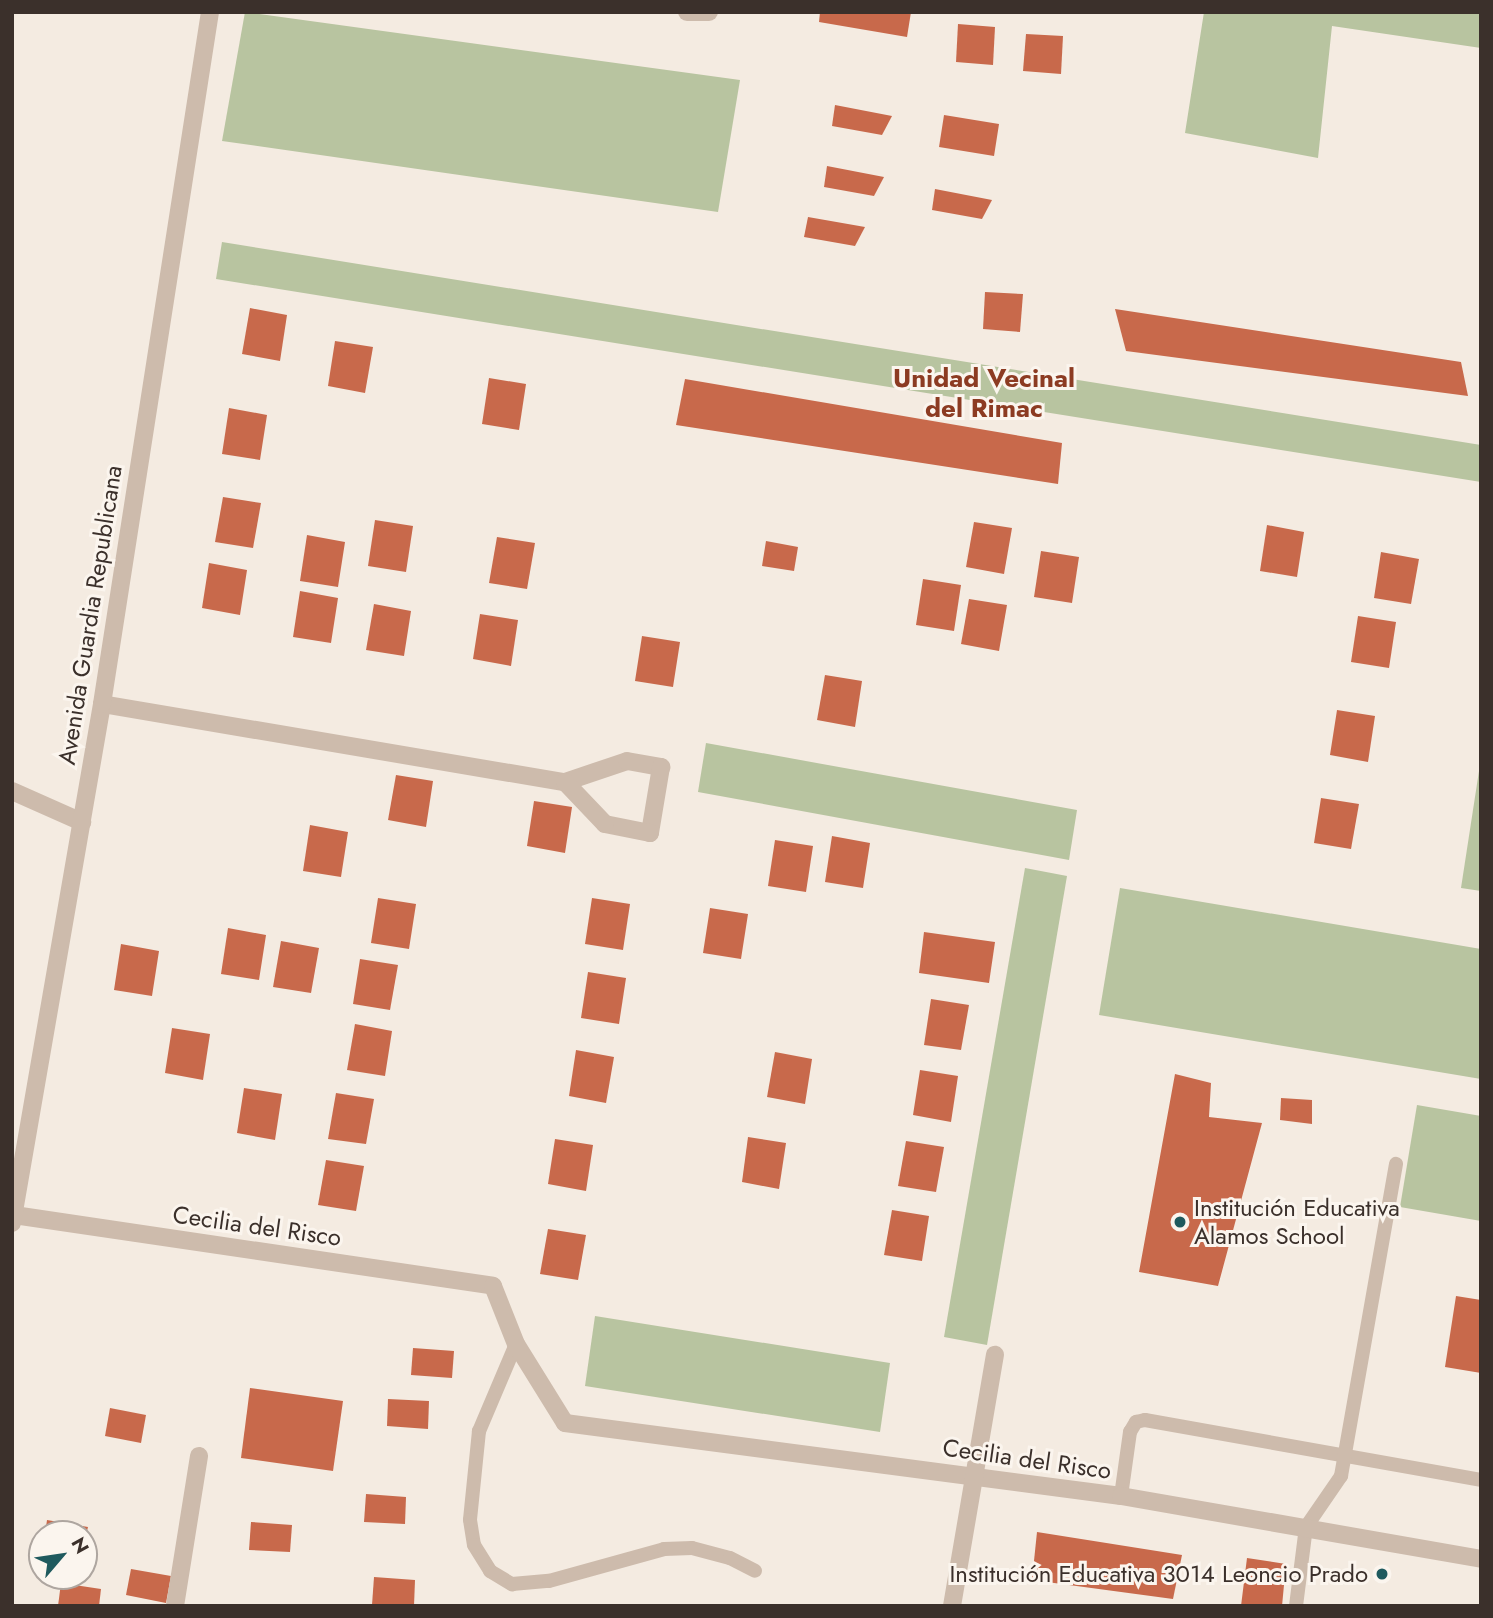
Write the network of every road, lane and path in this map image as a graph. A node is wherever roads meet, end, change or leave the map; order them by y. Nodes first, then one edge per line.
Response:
1 (210, 12) edge
2 (687, 12) edge
3 (709, 12) edge
4 (102, 704) junction
5 (565, 782) junction
6 (12, 791) edge
7 (82, 822) junction
8 (1396, 1164) dead end
9 (13, 1219) edge
10 (516, 1344) junction
11 (995, 1355) dead end
12 (199, 1456) dead end
13 (1345, 1457) junction
14 (973, 1477) junction
15 (1481, 1480) edge
16 (1121, 1496) junction
17 (1307, 1527) junction
18 (1481, 1559) edge
19 (755, 1571) dead end
20 (175, 1606) edge
21 (952, 1606) edge
22 (1296, 1606) edge

1 - 4 street, Avenida Guardia Republicana
2 - 3 street
4 - 5 street
4 - 7 street, Avenida Guardia Republicana
5 - 5 street
6 - 7 street
7 - 9 street, Avenida Guardia Republicana
8 - 13 lane
9 - 10 street, Cecilia del Risco
10 - 14 street, Cecilia del Risco
10 - 19 lane
11 - 14 street
12 - 20 street
13 - 15 lane
13 - 16 lane
13 - 17 lane
14 - 16 street, Cecilia del Risco
14 - 21 street
16 - 17 street, Cecilia del Risco
17 - 18 street, Cecilia del Risco
17 - 22 lane

